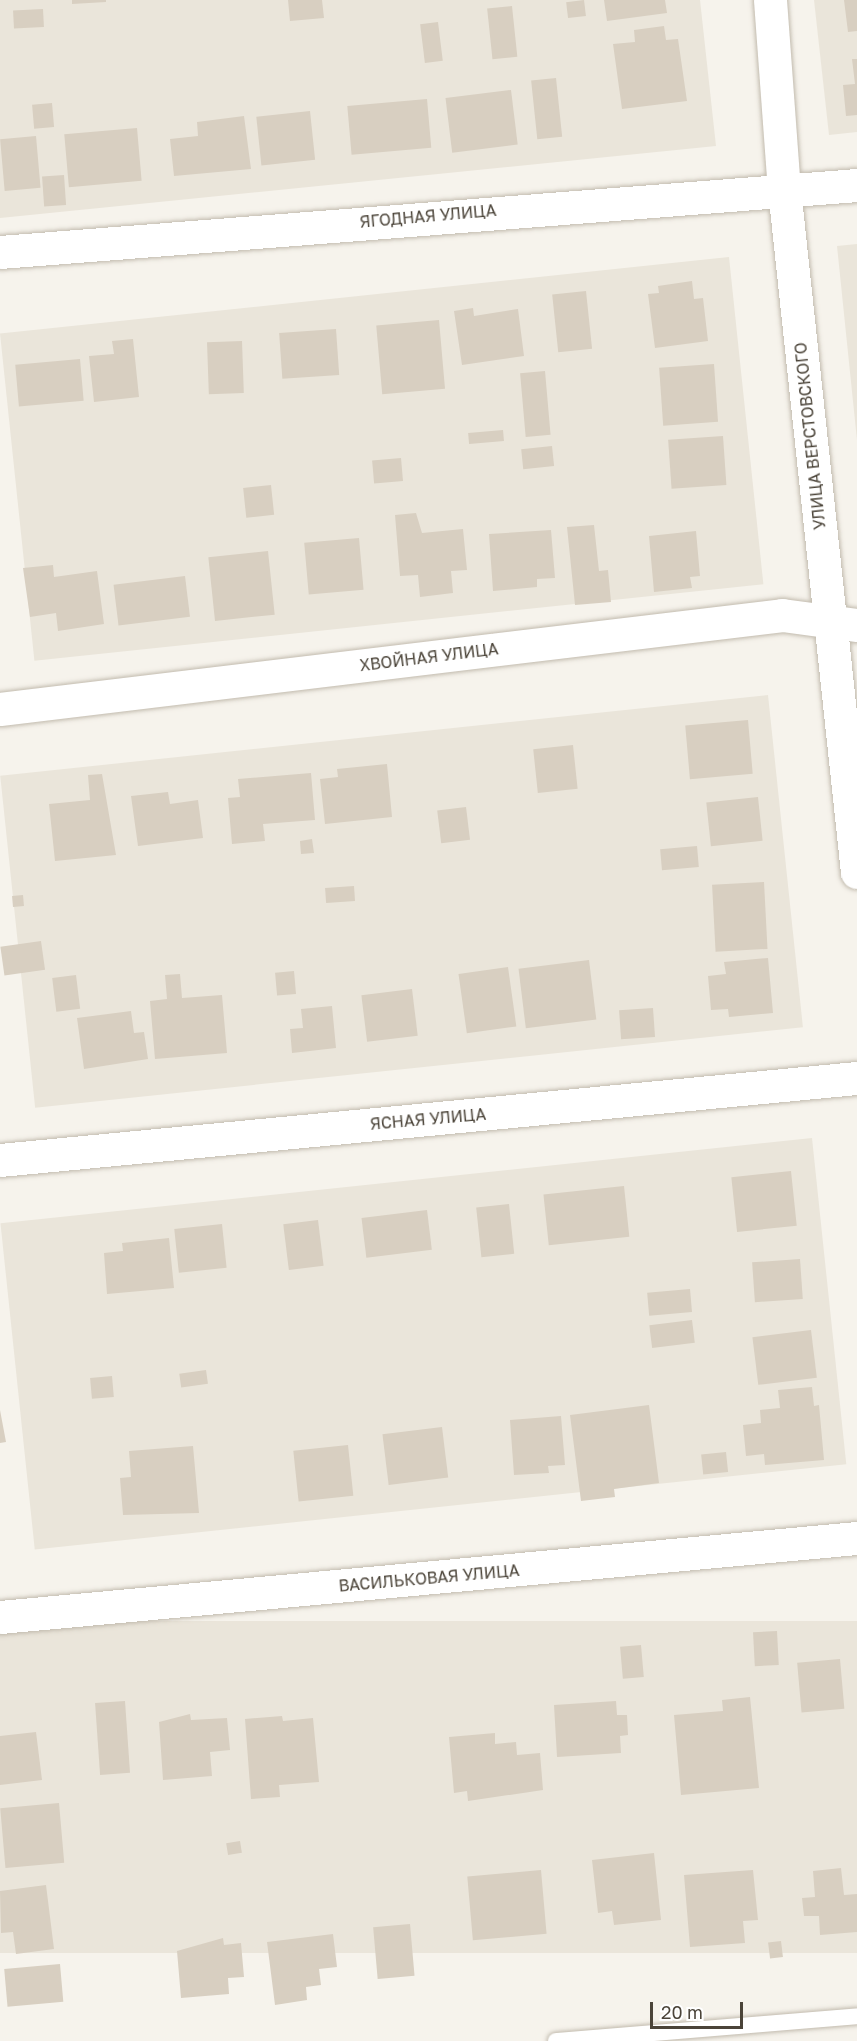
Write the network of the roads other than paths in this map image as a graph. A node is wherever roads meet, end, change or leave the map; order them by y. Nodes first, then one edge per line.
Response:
1 (770, 0) edge
2 (857, 185) edge
3 (784, 189) junction
4 (0, 252) edge
5 (844, 624) edge
6 (0, 709) edge
7 (857, 872) edge
8 (857, 1078) edge
9 (0, 1160) edge
10 (857, 1538) edge
11 (0, 1617) edge
12 (857, 2016) edge
13 (556, 2041) edge

1 - 3 street, УЛИЦА ВЕРСТОВСКОГО
2 - 3 street, ЯГОДНАЯ УЛИЦА
3 - 4 street, ЯГОДНАЯ УЛИЦА
3 - 5 street, УЛИЦА ВЕРСТОВСКОГО
5 - 6 street, ХВОЙНАЯ УЛИЦА
5 - 7 street, УЛИЦА ВЕРСТОВСКОГО
8 - 9 street, ЯСНАЯ УЛИЦА
10 - 11 street, ВАСИЛЬКОВАЯ УЛИЦА
12 - 13 lane

